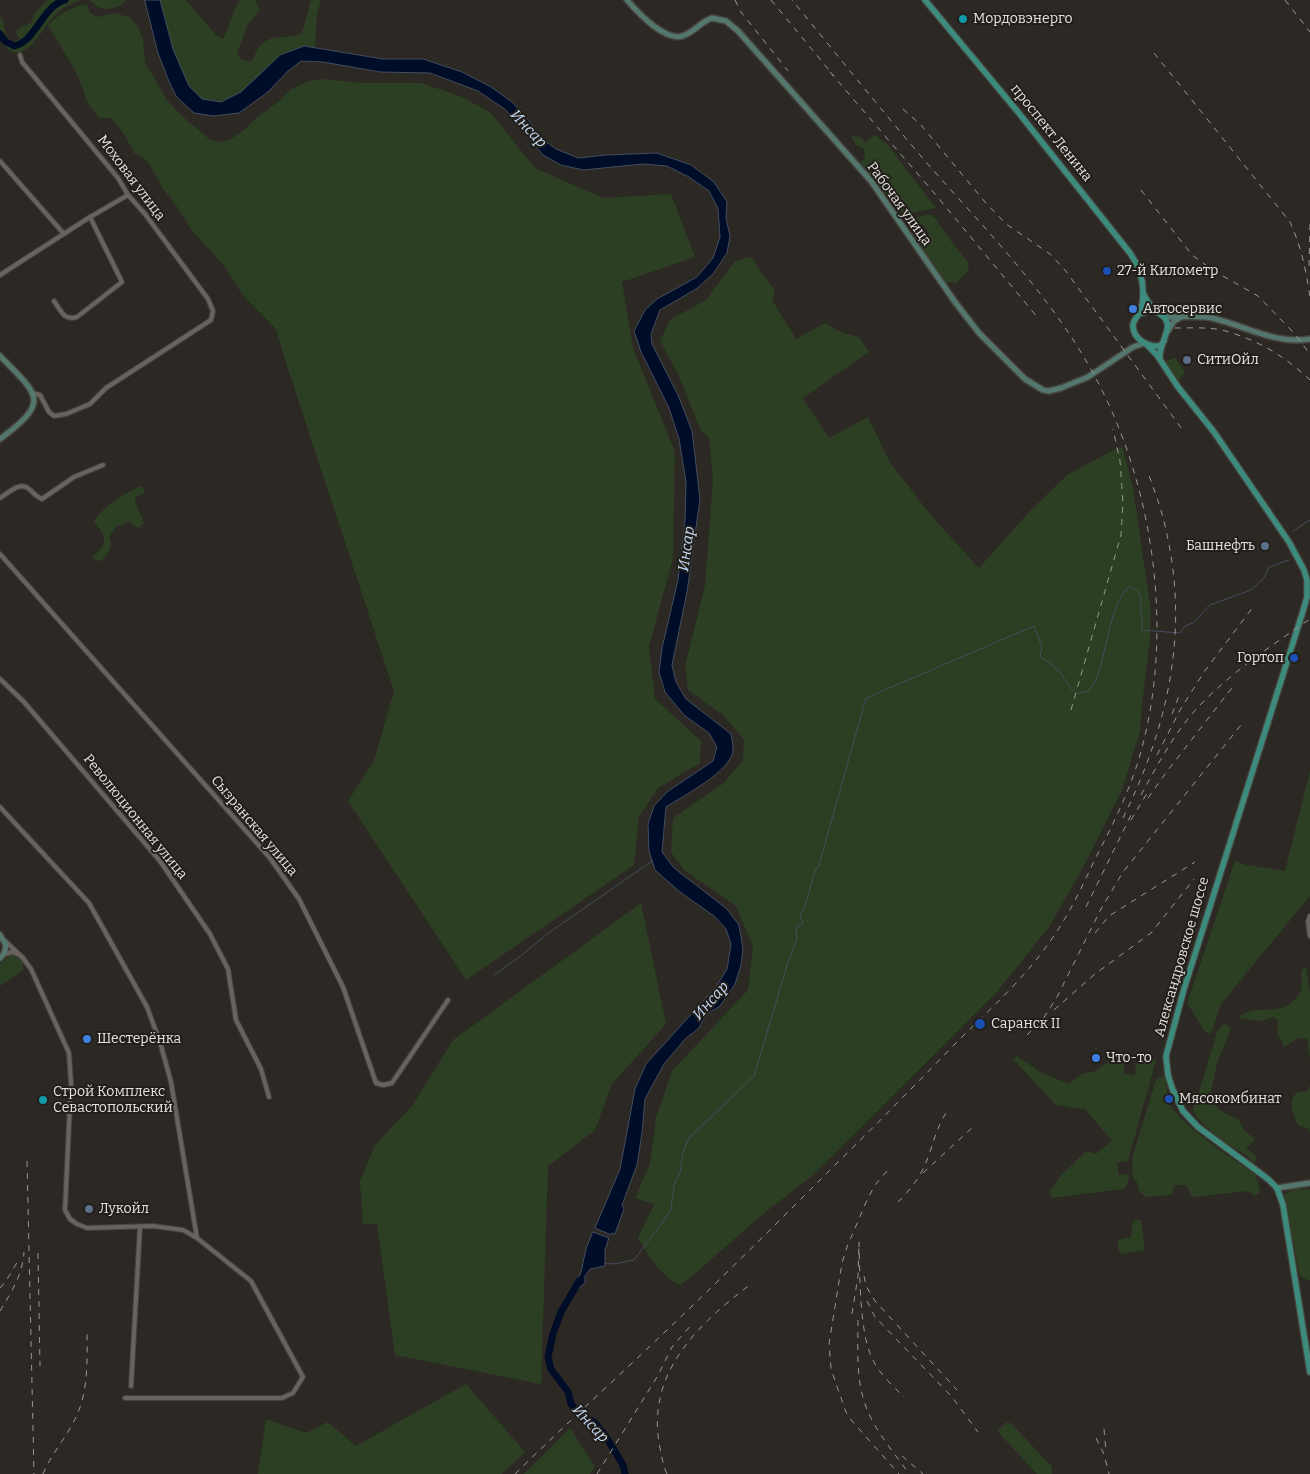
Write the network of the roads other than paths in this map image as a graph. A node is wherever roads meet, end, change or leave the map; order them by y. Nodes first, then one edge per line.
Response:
1 (627, 0) edge
2 (925, 0) edge
3 (20, 55) dead end
4 (0, 161) edge
5 (128, 195) junction
6 (90, 217) junction
7 (64, 234) junction
8 (0, 275) edge
9 (1142, 290) junction
10 (54, 301) dead end
11 (1159, 313) junction
12 (1139, 314) junction
13 (1181, 317) junction
14 (1168, 331) junction
15 (1135, 334) junction
16 (1310, 339) edge
17 (1164, 341) junction
18 (1146, 344) junction
19 (1133, 347) junction
20 (0, 356) edge
21 (1160, 360) junction
22 (32, 393) junction
23 (0, 439) edge
24 (103, 465) dead end
25 (0, 498) edge
26 (0, 554) edge
27 (0, 679) edge
28 (0, 807) edge
29 (1310, 916) edge
30 (0, 935) edge
31 (1310, 936) edge
32 (5, 941) junction
33 (19, 954) junction
34 (2, 956) edge
35 (448, 1000) dead end
36 (269, 1097) dead end
37 (1310, 1183) edge
38 (1276, 1188) junction
39 (140, 1227) junction
40 (197, 1238) junction
41 (1310, 1372) edge
42 (130, 1386) dead end
43 (125, 1398) dead end

1 - 19 street, Рабочая улица
2 - 9 main road, проспект Ленина
3 - 5 street, Моховая улица
4 - 7 street
5 - 6 street
5 - 22 street, Моховая улица
6 - 7 street
6 - 10 street
7 - 8 street
9 - 11 main road
9 - 12 main road
11 - 12 main road
11 - 13 street
11 - 14 main road
12 - 15 main road
13 - 14 street
13 - 16 street
14 - 17 main road
15 - 18 main road
15 - 19 street
17 - 18 main road
17 - 21 main road
18 - 19 street
18 - 21 main road
20 - 22 street
21 - 38 main road, Александровское шоссе
22 - 23 street
24 - 25 street
26 - 35 street, Сызранская улица
27 - 36 street, Революционная улица
28 - 40 street
29 - 31 street
30 - 32 street
32 - 33 street
32 - 34 street
33 - 34 street
33 - 39 street
37 - 38 street
38 - 41 main road, Александровское шоссе
39 - 40 street
39 - 42 street
40 - 43 street

